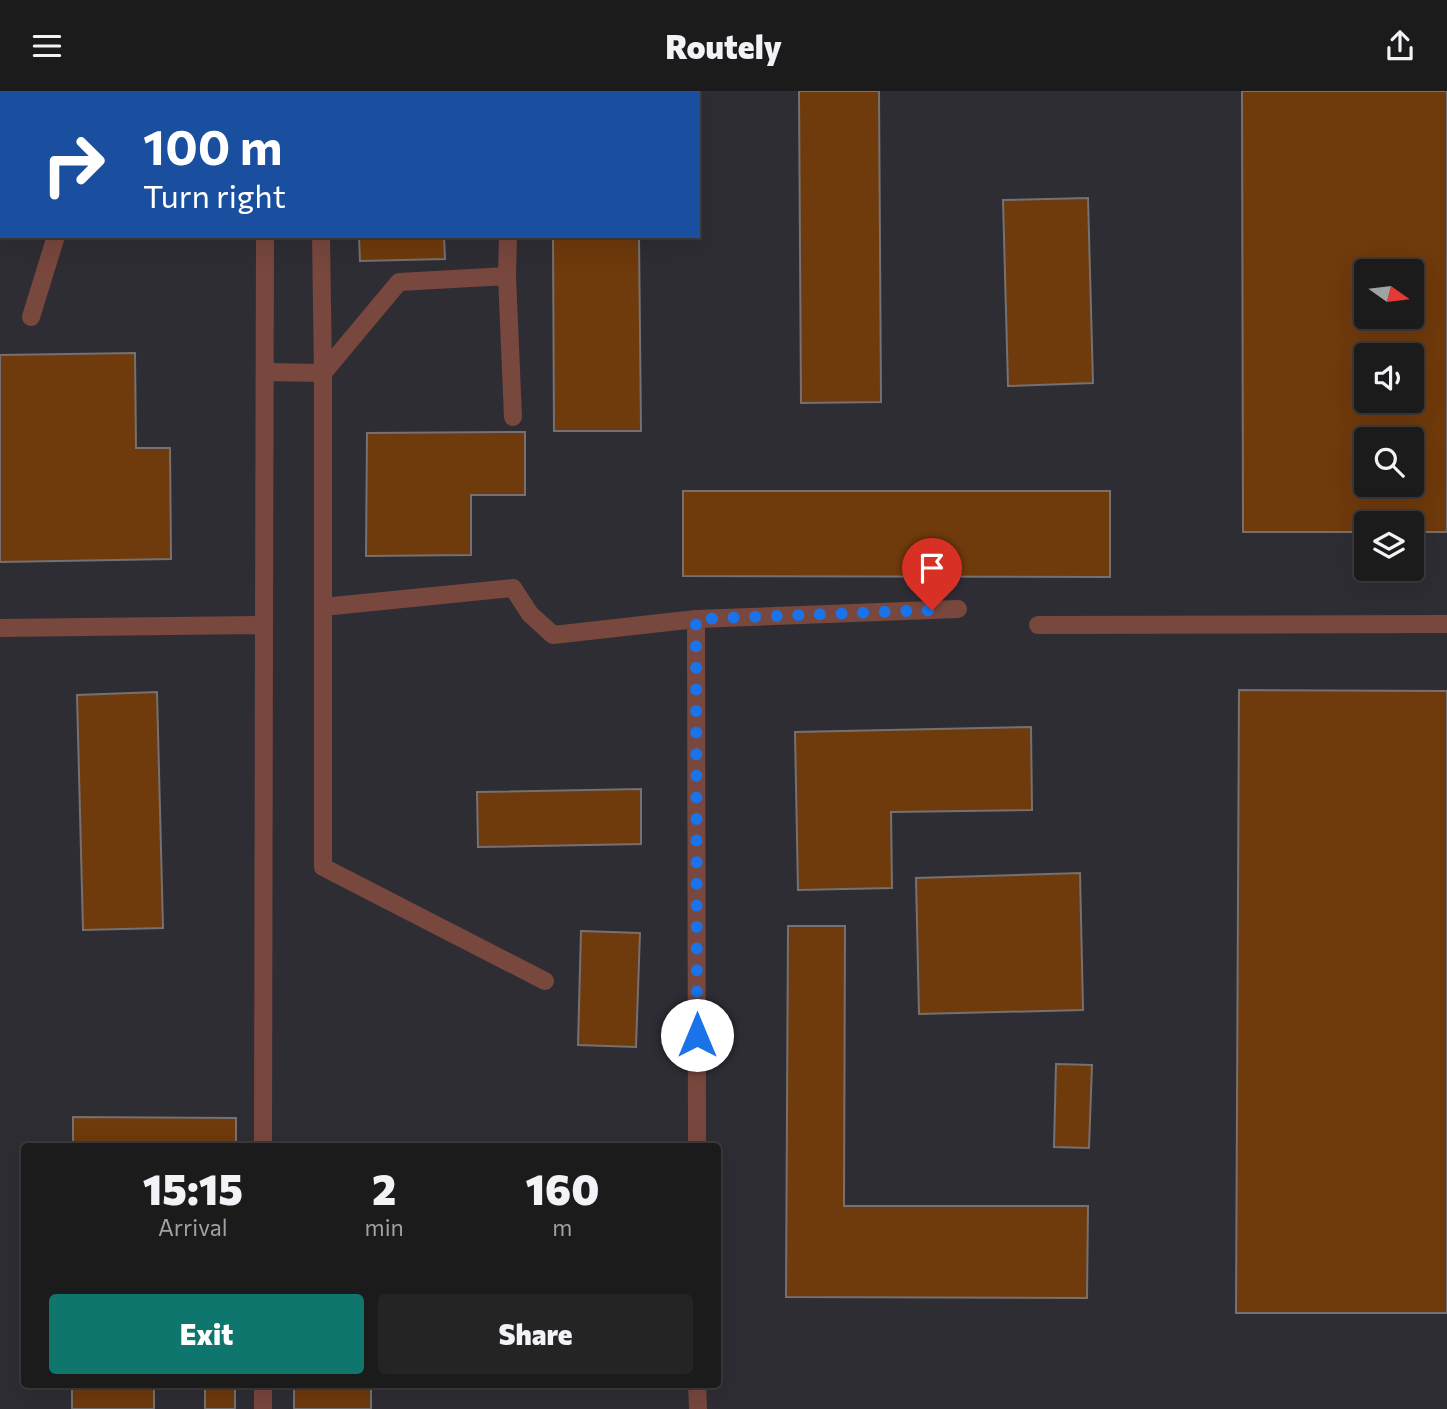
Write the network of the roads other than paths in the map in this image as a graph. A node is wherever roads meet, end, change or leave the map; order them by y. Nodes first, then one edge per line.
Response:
1 (55, 238) edge
2 (265, 238) edge
3 (321, 238) edge
4 (508, 238) edge
5 (507, 276) junction
6 (32, 317) dead end
7 (265, 372) junction
8 (323, 373) junction
9 (513, 417) dead end
10 (323, 607) junction
11 (958, 609) dead end
12 (696, 619) junction
13 (1447, 624) edge
14 (264, 625) junction
15 (1038, 625) dead end
16 (0, 628) edge
17 (545, 981) dead end
18 (263, 1143) edge
19 (697, 1143) edge
20 (263, 1388) edge
21 (698, 1388) edge
22 (262, 1409) edge
23 (698, 1409) edge

1 - 6 lane
2 - 7 lane
3 - 8 lane
4 - 5 lane
5 - 8 lane
5 - 9 lane
7 - 8 lane
7 - 14 lane
8 - 10 lane
10 - 12 lane
10 - 17 lane
11 - 12 lane
12 - 19 lane
13 - 15 lane
14 - 16 lane
14 - 18 lane
20 - 22 lane
21 - 23 lane

